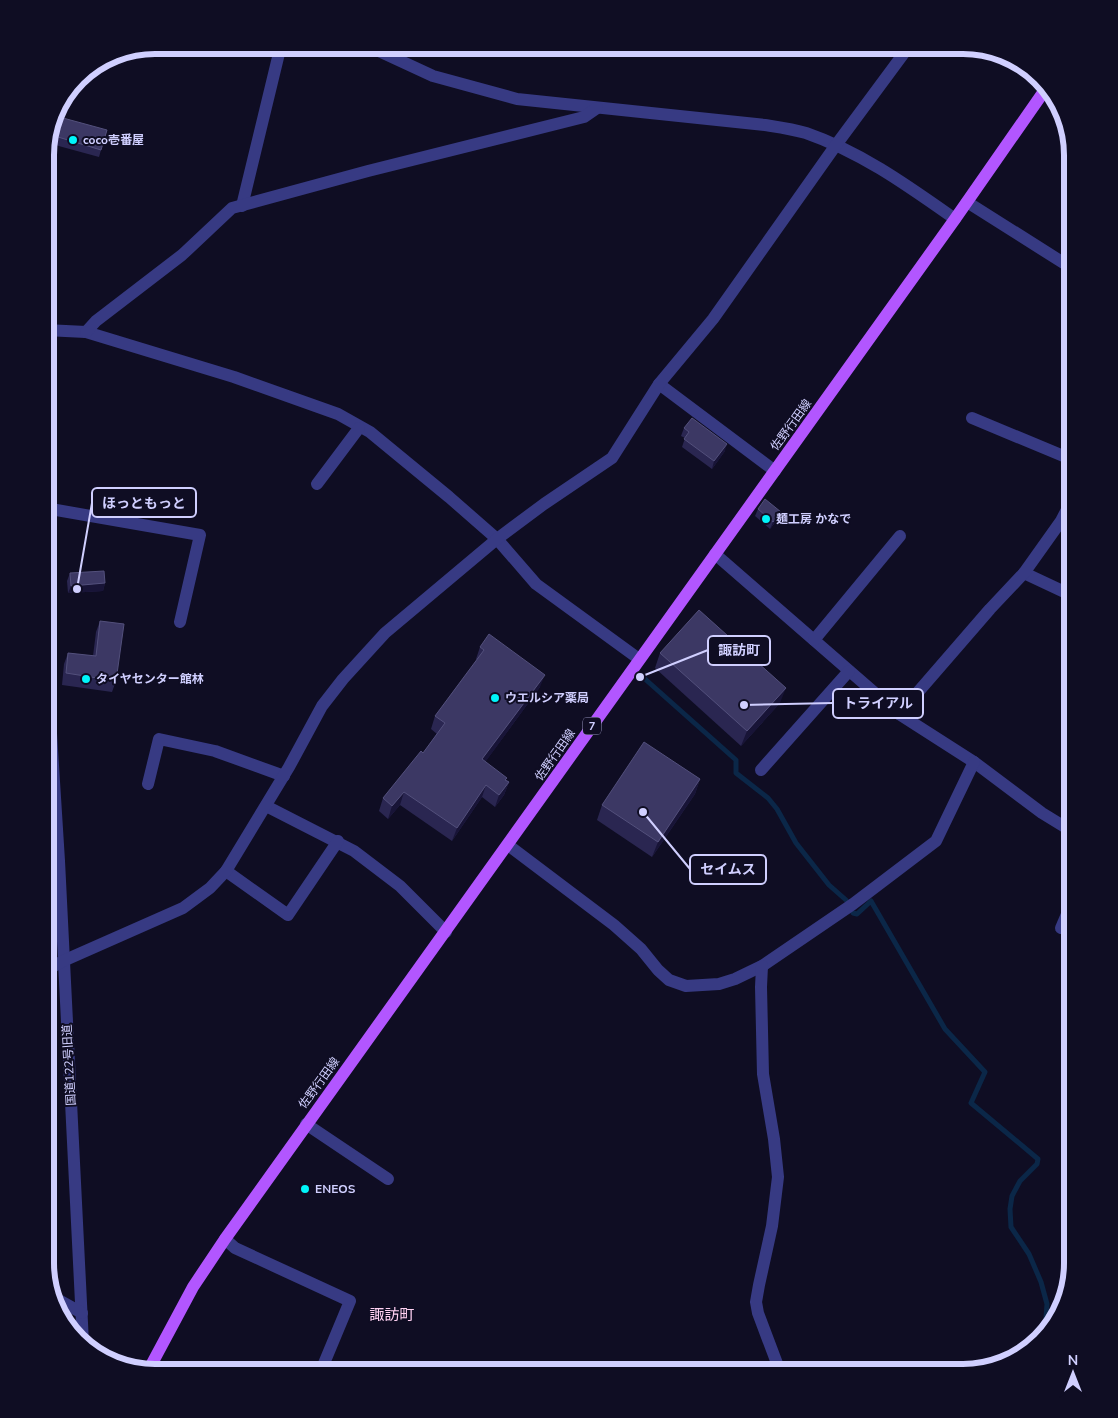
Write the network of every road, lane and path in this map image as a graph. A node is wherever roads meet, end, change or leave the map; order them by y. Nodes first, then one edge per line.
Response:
1 (279, 54) edge
2 (385, 54) edge
3 (903, 54) edge
4 (1043, 93) edge
5 (596, 108) junction
6 (836, 145) junction
7 (967, 202) junction
8 (242, 206) junction
9 (956, 219) junction
10 (1064, 263) edge
11 (54, 330) edge
12 (86, 332) junction
13 (659, 384) junction
14 (972, 418) dead end
15 (360, 428) junction
16 (1064, 456) edge
17 (775, 470) junction
18 (317, 484) dead end
19 (54, 510) edge
20 (1064, 515) edge
21 (900, 536) dead end
22 (497, 539) junction
23 (715, 554) junction
24 (1024, 573) junction
25 (1064, 592) edge
26 (180, 622) dead end
27 (814, 640) junction
28 (639, 659) junction
29 (849, 671) junction
30 (899, 714) junction
31 (974, 762) junction
32 (761, 770) dead end
33 (284, 776) junction
34 (148, 784) dead end
35 (266, 806) junction
36 (54, 825) edge
37 (1064, 826) edge
38 (338, 841) junction
39 (508, 845) junction
40 (54, 861) edge
41 (59, 861) junction
42 (226, 871) junction
43 (1064, 921) edge
44 (1061, 928) dead end
45 (446, 932) junction
46 (63, 961) junction
47 (54, 966) edge
48 (762, 966) junction
49 (306, 1124) junction
50 (388, 1179) dead end
51 (225, 1239) junction
52 (61, 1301) edge
53 (82, 1313) junction
54 (83, 1334) edge
55 (152, 1364) edge
56 (324, 1364) edge
57 (777, 1364) edge

1 - 8 street
2 - 5 street
3 - 6 street
4 - 7 main road, 佐野行田線 / 7
5 - 6 street
5 - 8 street
6 - 9 street
6 - 13 street
7 - 9 main road, 佐野行田線 / 7
7 - 10 street
8 - 12 street
9 - 17 main road, 佐野行田線 / 7
11 - 12 street
12 - 15 street
13 - 17 street
13 - 22 street
14 - 16 street
15 - 18 street
15 - 22 street
17 - 23 main road, 佐野行田線 / 7
19 - 26 street
20 - 24 street
21 - 27 street
22 - 28 street
22 - 33 street
23 - 27 street
23 - 28 main road, 佐野行田線 / 7
24 - 25 street
24 - 30 street
27 - 29 street
28 - 39 main road, 佐野行田線 / 7
29 - 30 street
29 - 32 street
30 - 31 street
31 - 37 street
31 - 48 street
33 - 34 street
33 - 35 street
35 - 38 street
35 - 42 street
36 - 41 street, 国道122号旧道
38 - 42 street
38 - 45 street
39 - 45 main road, 佐野行田線 / 7
39 - 48 street
40 - 41 street
41 - 46 street, 国道122号旧道
42 - 46 street
43 - 44 street
45 - 49 main road, 佐野行田線 / 7
46 - 47 street
46 - 53 street, 国道122号旧道
48 - 57 street
49 - 50 street
49 - 51 main road, 佐野行田線 / 7
51 - 55 main road, 佐野行田線 / 7
51 - 56 street
52 - 53 street
53 - 54 street, 国道122号旧道

